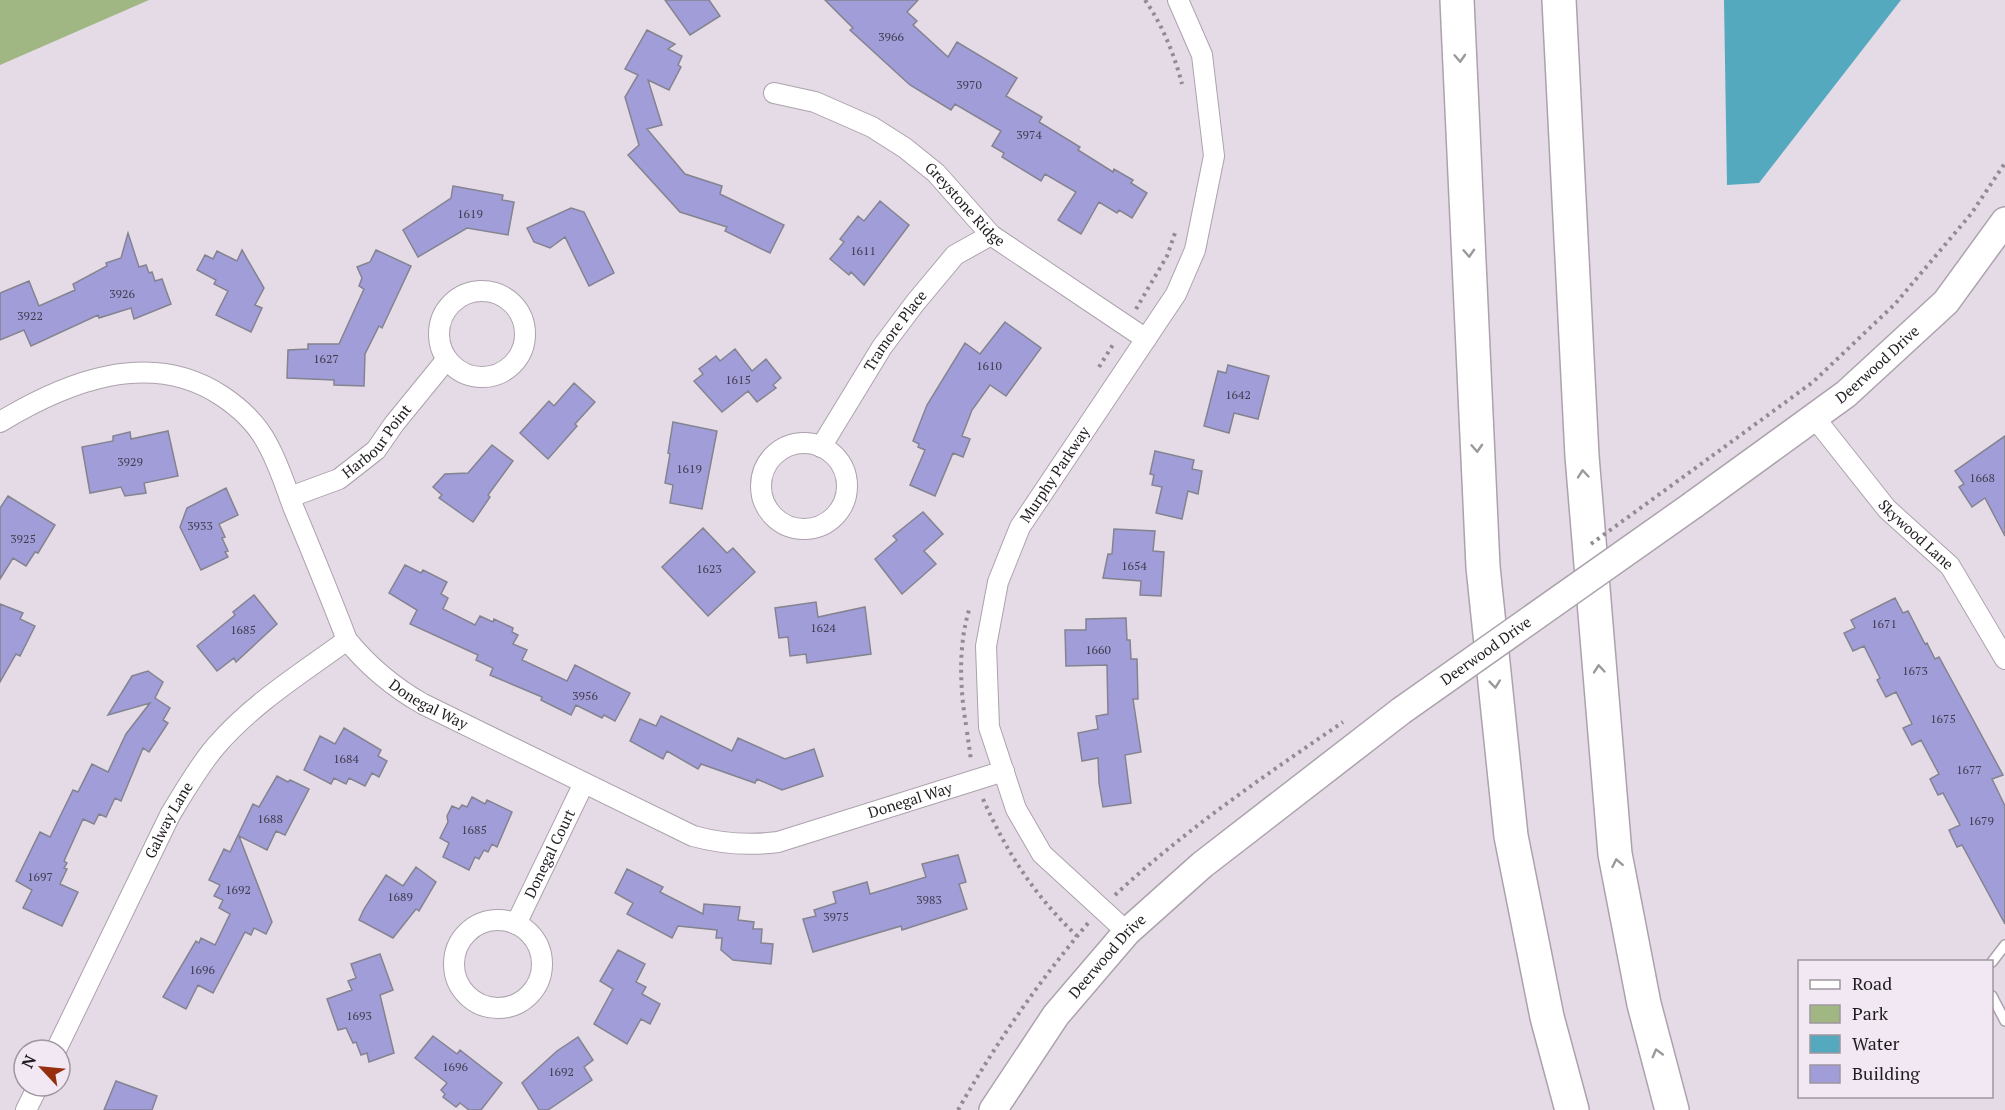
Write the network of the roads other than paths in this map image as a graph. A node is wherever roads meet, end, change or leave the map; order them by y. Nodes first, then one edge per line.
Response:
1 (1178, 0) edge
2 (1457, 0) edge
3 (1559, 0) edge
4 (774, 93) dead end
5 (2005, 221) edge
6 (992, 235) junction
7 (1146, 339) junction
8 (447, 359) junction
9 (1814, 417) junction
10 (0, 422) edge
11 (821, 447) junction
12 (290, 497) junction
13 (347, 640) junction
14 (2005, 659) edge
15 (1004, 771) junction
16 (584, 783) junction
17 (516, 924) junction
18 (1127, 932) junction
19 (2005, 945) edge
20 (1993, 961) edge
21 (1993, 998) edge
22 (2005, 1021) edge
23 (62, 1038) edge
24 (993, 1110) edge
25 (1572, 1110) edge
26 (1672, 1110) edge

1 - 7 street, Murphy Parkway
2 -> 25 highway
26 -> 3 highway
4 - 6 street, Greystone Ridge
5 - 9 street, Deerwood Drive
6 - 7 street, Greystone Ridge
6 - 11 street, Tramore Place
7 - 15 street, Murphy Parkway
8 - 8 street
8 - 12 street, Harbour Point
9 - 14 street, Skywood Lane
9 - 18 street, Deerwood Drive, bridge
10 - 12 street, Donegal Way
11 - 11 street
12 - 13 street, Donegal Way
13 - 16 street, Donegal Way
13 - 23 street, Galway Lane
15 - 16 street, Donegal Way
15 - 18 street, Murphy Parkway
16 - 17 street, Donegal Court
17 - 17 street
18 - 24 street, Deerwood Drive
19 - 20 lane
21 - 22 lane

